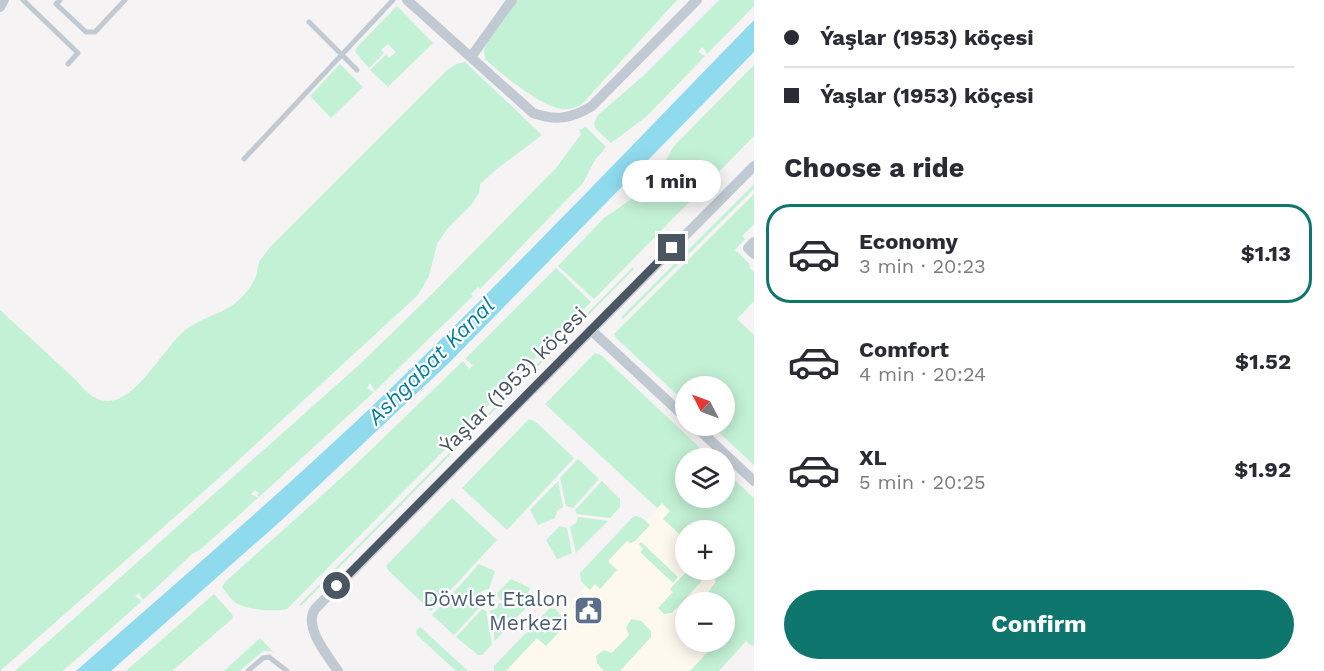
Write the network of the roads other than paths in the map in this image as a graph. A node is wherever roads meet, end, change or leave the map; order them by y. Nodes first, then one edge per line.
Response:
1 (4, 0) edge
2 (23, 0) edge
3 (60, 0) edge
4 (125, 0) edge
5 (393, 0) edge
6 (407, 0) edge
7 (512, 0) edge
8 (697, 0) edge
9 (0, 7) edge
10 (309, 22) dead end
11 (341, 54) junction
12 (471, 57) junction
13 (68, 64) dead end
14 (357, 70) dead end
15 (244, 159) dead end
16 (754, 166) edge
17 (591, 330) junction
18 (675, 408) edge
19 (705, 436) edge
20 (754, 481) edge
21 (248, 671) edge
22 (287, 671) edge
23 (338, 671) edge

1 - 9 street
2 - 13 lane
3 - 4 lane
5 - 11 lane
6 - 12 street
7 - 12 street
8 - 12 street
10 - 11 lane
11 - 14 lane
11 - 15 lane
16 - 17 street, Ýaşlar (1953) köçesi
17 - 18 street
17 - 23 street, Ýaşlar (1953) köçesi
19 - 20 street
21 - 22 lane

